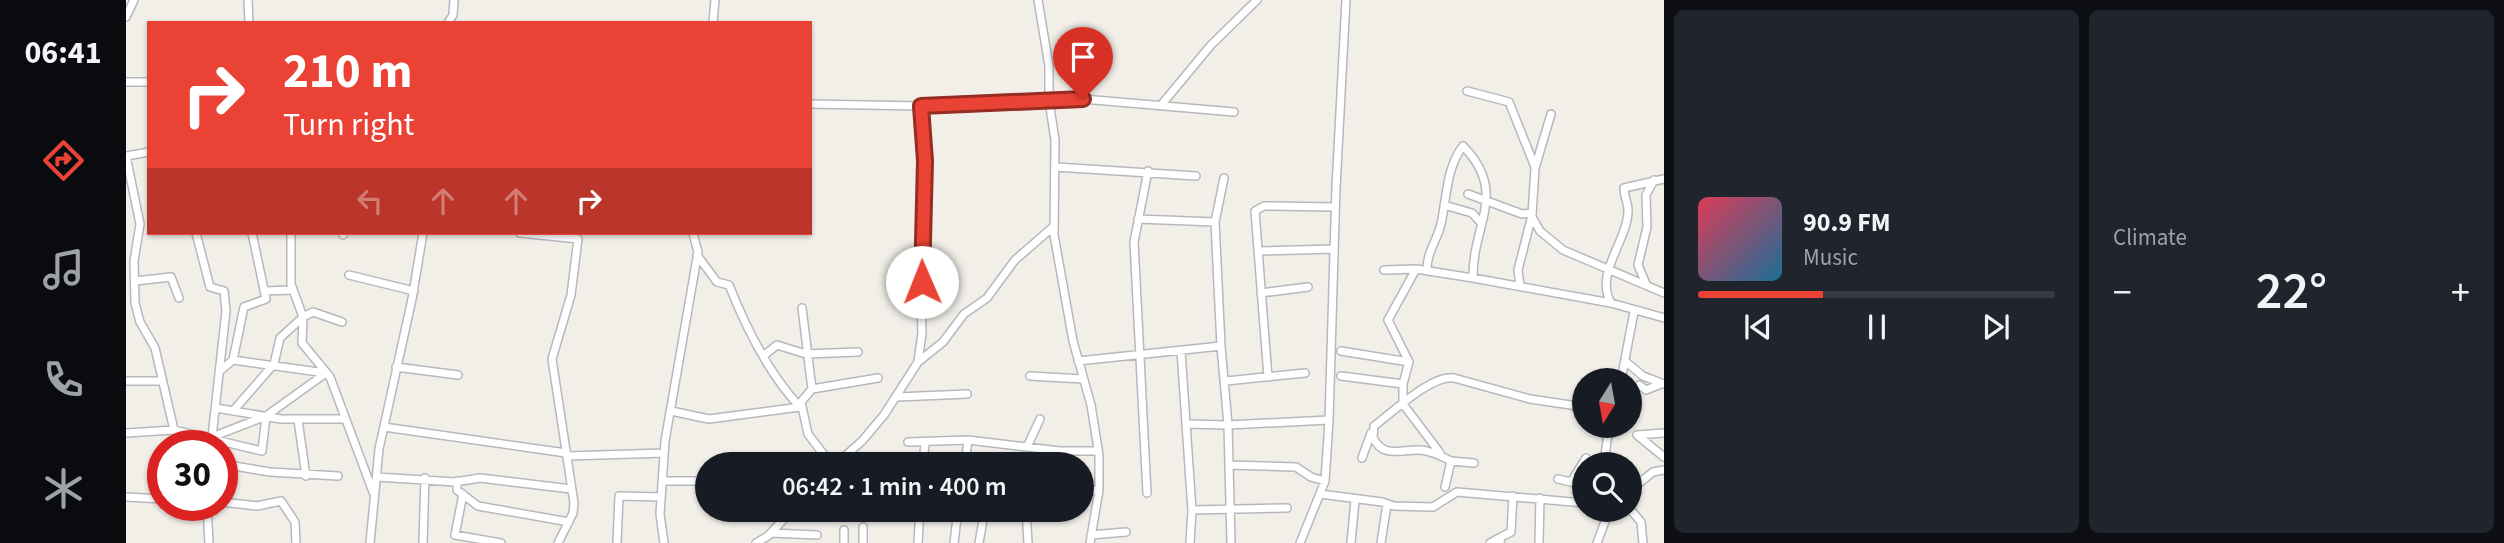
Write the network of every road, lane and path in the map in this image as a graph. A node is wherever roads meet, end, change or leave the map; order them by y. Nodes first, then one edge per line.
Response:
1 (134, 0) edge
2 (248, 0) edge
3 (454, 0) edge
4 (715, 0) edge
5 (1038, 0) edge
6 (1257, 0) edge
7 (1346, 0) edge
8 (126, 17) edge
9 (249, 21) edge
10 (449, 21) edge
11 (713, 21) edge
12 (126, 82) edge
13 (147, 82) edge
14 (1467, 91) dead end
15 (1049, 101) junction
16 (812, 104) edge
17 (1162, 104) junction
18 (921, 106) junction
19 (1234, 112) dead end
20 (1551, 114) dead end
21 (147, 152) edge
22 (126, 156) edge
23 (1056, 167) junction
24 (1535, 168) junction
25 (1148, 171) junction
26 (1196, 176) dead end
27 (1224, 178) dead end
28 (1664, 178) edge
29 (1654, 180) junction
30 (1468, 194) dead end
31 (1488, 199) junction
32 (1444, 205) junction
33 (1335, 207) junction
34 (1532, 214) junction
35 (1138, 219) junction
36 (1215, 222) junction
37 (1481, 223) junction
38 (1053, 227) junction
39 (197, 235) edge
40 (252, 235) edge
41 (291, 235) edge
42 (423, 235) edge
43 (559, 235) edge
44 (694, 235) edge
45 (578, 236) edge
46 (1334, 249) junction
47 (1258, 251) junction
48 (130, 255) edge
49 (697, 255) junction
50 (1416, 268) junction
51 (1384, 270) dead end
52 (1427, 270) junction
53 (1608, 270) junction
54 (349, 275) dead end
55 (1473, 278) junction
56 (135, 281) junction
57 (1646, 284) junction
58 (1520, 286) junction
59 (1308, 287) dead end
60 (293, 290) junction
61 (264, 291) junction
62 (414, 291) junction
63 (1261, 293) junction
64 (1664, 293) edge
65 (179, 298) dead end
66 (130, 302) edge
67 (1611, 303) junction
68 (802, 308) dead end
69 (1634, 312) junction
70 (303, 317) junction
71 (1664, 318) edge
72 (342, 321) dead end
73 (1221, 346) junction
74 (1181, 351) junction
75 (1341, 351) dead end
76 (858, 352) dead end
77 (807, 354) junction
78 (1139, 354) junction
79 (763, 356) junction
80 (233, 360) junction
81 (1078, 361) junction
82 (918, 362) junction
83 (1409, 362) junction
84 (1625, 362) junction
85 (274, 363) junction
86 (396, 367) junction
87 (1624, 368) edge
88 (221, 370) junction
89 (326, 373) junction
90 (1305, 373) dead end
91 (458, 375) dead end
92 (1030, 376) dead end
93 (1341, 376) dead end
94 (1268, 377) junction
95 (878, 379) dead end
96 (1083, 379) junction
97 (126, 381) edge
98 (162, 381) junction
99 (1226, 381) junction
100 (1403, 384) junction
101 (1662, 384) edge
102 (1642, 387) edge
103 (812, 389) junction
104 (967, 394) dead end
105 (897, 397) junction
106 (1403, 404) junction
107 (1572, 405) edge
108 (800, 407) junction
109 (216, 408) junction
110 (233, 411) junction
111 (671, 411) junction
112 (265, 416) junction
113 (345, 419) junction
114 (1040, 419) dead end
115 (298, 420) junction
116 (1329, 420) junction
117 (1186, 424) junction
118 (1228, 425) junction
119 (1374, 426) junction
120 (384, 427) junction
121 (1419, 429) junction
122 (174, 430) edge
123 (213, 430) edge
124 (230, 430) edge
125 (147, 432) edge
126 (126, 433) edge
127 (1664, 433) edge
128 (968, 440) junction
129 (908, 442) dead end
130 (925, 443) junction
131 (238, 446) edge
132 (1027, 447) junction
133 (1411, 451) junction
134 (822, 452) edge
135 (850, 452) edge
136 (924, 452) edge
137 (966, 452) edge
138 (1098, 452) junction
139 (664, 453) junction
140 (567, 455) junction
141 (1664, 457) edge
142 (1362, 458) dead end
143 (1448, 459) junction
144 (1474, 463) dead end
145 (238, 466) edge
146 (1229, 466) junction
147 (1664, 470) edge
148 (306, 476) junction
149 (338, 476) dead end
150 (377, 477) junction
151 (425, 478) junction
152 (1558, 479) dead end
153 (457, 481) junction
154 (662, 481) junction
155 (695, 481) edge
156 (1325, 481) junction
157 (1642, 481) edge
158 (1572, 482) edge
159 (1445, 487) dead end
160 (571, 489) junction
161 (1094, 490) edge
162 (1099, 490) junction
163 (1147, 493) dead end
164 (463, 494) junction
165 (1320, 494) junction
166 (374, 496) junction
167 (1513, 496) junction
168 (126, 497) edge
169 (661, 497) junction
170 (147, 498) edge
171 (1540, 498) junction
172 (1355, 500) junction
173 (1572, 502) edge
174 (238, 504) edge
175 (1387, 504) junction
176 (1229, 508) junction
177 (1287, 508) dead end
178 (1192, 510) junction
179 (208, 521) edge
180 (569, 522) junction
181 (781, 522) edge
182 (919, 522) edge
183 (956, 522) edge
184 (983, 522) edge
185 (1027, 522) edge
186 (1603, 522) edge
187 (1641, 522) edge
188 (863, 527) dead end
189 (844, 530) dead end
190 (1126, 532) dead end
191 (771, 533) junction
192 (817, 535) dead end
193 (1091, 539) edge
194 (1500, 540) edge
195 (209, 543) edge
196 (296, 543) edge
197 (370, 543) edge
198 (423, 543) edge
199 (501, 543) edge
200 (558, 543) edge
201 (617, 543) edge
202 (664, 543) edge
203 (756, 543) edge
204 (844, 543) edge
205 (863, 543) edge
206 (918, 543) edge
207 (954, 543) edge
208 (979, 543) edge
209 (1028, 543) edge
210 (1190, 543) edge
211 (1231, 543) edge
212 (1300, 543) edge
213 (1351, 543) edge
214 (1381, 543) edge
215 (1490, 543) edge
216 (1539, 543) edge
217 (1597, 543) edge
218 (1643, 543) edge

1 - 8 street
2 - 9 street
3 - 10 street
4 - 11 street
5 - 15 street
6 - 17 street
7 - 33 street
12 - 13 street
14 - 24 street
15 - 17 street
15 - 18 street
15 - 23 street
16 - 18 street
17 - 19 street
18 - 82 street
20 - 24 street
21 - 22 street
22 - 48 street
23 - 25 street
23 - 38 street
24 - 34 street
25 - 26 street
25 - 35 street
27 - 36 street
28 - 29 street
29 - 53 street
29 - 57 street
30 - 31 street
31 - 32 street
31 - 34 street
31 - 37 street
32 - 37 street
32 - 52 street
33 - 46 street
33 - 47 street
34 - 53 street
34 - 58 street
35 - 36 street
35 - 78 street
36 - 73 street
37 - 55 street
38 - 81 street
38 - 82 street
39 - 88 street
40 - 61 street
41 - 60 street
42 - 62 street
43 - 45 street
44 - 49 street
45 - 140 street
46 - 47 street
46 - 116 street
47 - 63 street
48 - 56 street
49 - 79 street
49 - 111 street
50 - 51 street
50 - 52 street
50 - 83 street
52 - 55 street
53 - 57 street
53 - 67 street
54 - 62 street
55 - 58 street
56 - 65 street
56 - 66 street
57 - 64 street
58 - 67 street
59 - 63 street
60 - 61 street
60 - 70 street
61 - 80 street
62 - 86 street
63 - 94 street
66 - 98 street
67 - 69 street
68 - 77 street
69 - 71 street
69 - 84 street
70 - 72 street
70 - 85 street
70 - 89 street
73 - 74 street
73 - 99 street
74 - 78 street
74 - 117 street
75 - 83 street
76 - 77 street
77 - 79 street
77 - 103 street
78 - 81 street
78 - 163 street
79 - 108 street
80 - 85 street
80 - 88 street
81 - 96 street
82 - 105 street
83 - 100 street
84 - 87 street
84 - 101 street
85 - 89 street
85 - 110 street
86 - 91 street
86 - 120 street
88 - 109 street
89 - 112 street
89 - 113 street
90 - 94 street
92 - 96 street
93 - 100 street
94 - 99 street
95 - 103 street
96 - 138 street
97 - 98 street
98 - 122 street
99 - 118 street
100 - 106 street
101 - 102 street
103 - 108 street
104 - 105 street
105 - 135 street
106 - 107 street
106 - 119 street
106 - 121 street
108 - 111 street
108 - 134 street
109 - 110 street
109 - 123 street
110 - 112 street
111 - 139 street
112 - 115 street
112 - 124 street
112 - 131 street
113 - 115 street
113 - 166 street
114 - 132 street
115 - 148 street
116 - 118 street
116 - 156 street
117 - 118 street
117 - 178 street
118 - 146 street
119 - 133 street
119 - 142 street
120 - 140 street
120 - 150 street
121 - 133 street
121 - 143 street
125 - 126 street
127 - 141 street
128 - 130 street
128 - 132 street
128 - 137 street
129 - 130 street
130 - 136 street
132 - 138 street
133 - 143 street
138 - 162 street
139 - 140 street
139 - 154 street
140 - 160 street
143 - 144 street
143 - 159 street
145 - 148 street
146 - 156 street
146 - 176 street
147 - 157 street
148 - 149 street
150 - 151 street
150 - 166 street
151 - 153 street
151 - 198 street
152 - 158 street
153 - 160 street
153 - 164 street
154 - 155 street
154 - 169 street
156 - 165 street
160 - 180 street
161 - 162 street
162 - 193 street
164 - 180 street
164 - 199 street
165 - 172 street
165 - 212 street
166 - 197 street
167 - 171 street
167 - 175 street
167 - 194 street
168 - 170 street
169 - 201 street
169 - 202 street
171 - 173 street
171 - 216 street
172 - 175 street
172 - 213 street
174 - 196 street
175 - 214 street
176 - 177 street
176 - 178 street
176 - 211 street
178 - 210 street
179 - 195 street
180 - 200 street
181 - 191 street
182 - 206 street
183 - 207 street
184 - 208 street
185 - 209 street
186 - 217 street
187 - 218 street
188 - 205 street
189 - 204 street
190 - 193 street
191 - 192 street
191 - 203 street
194 - 215 street

